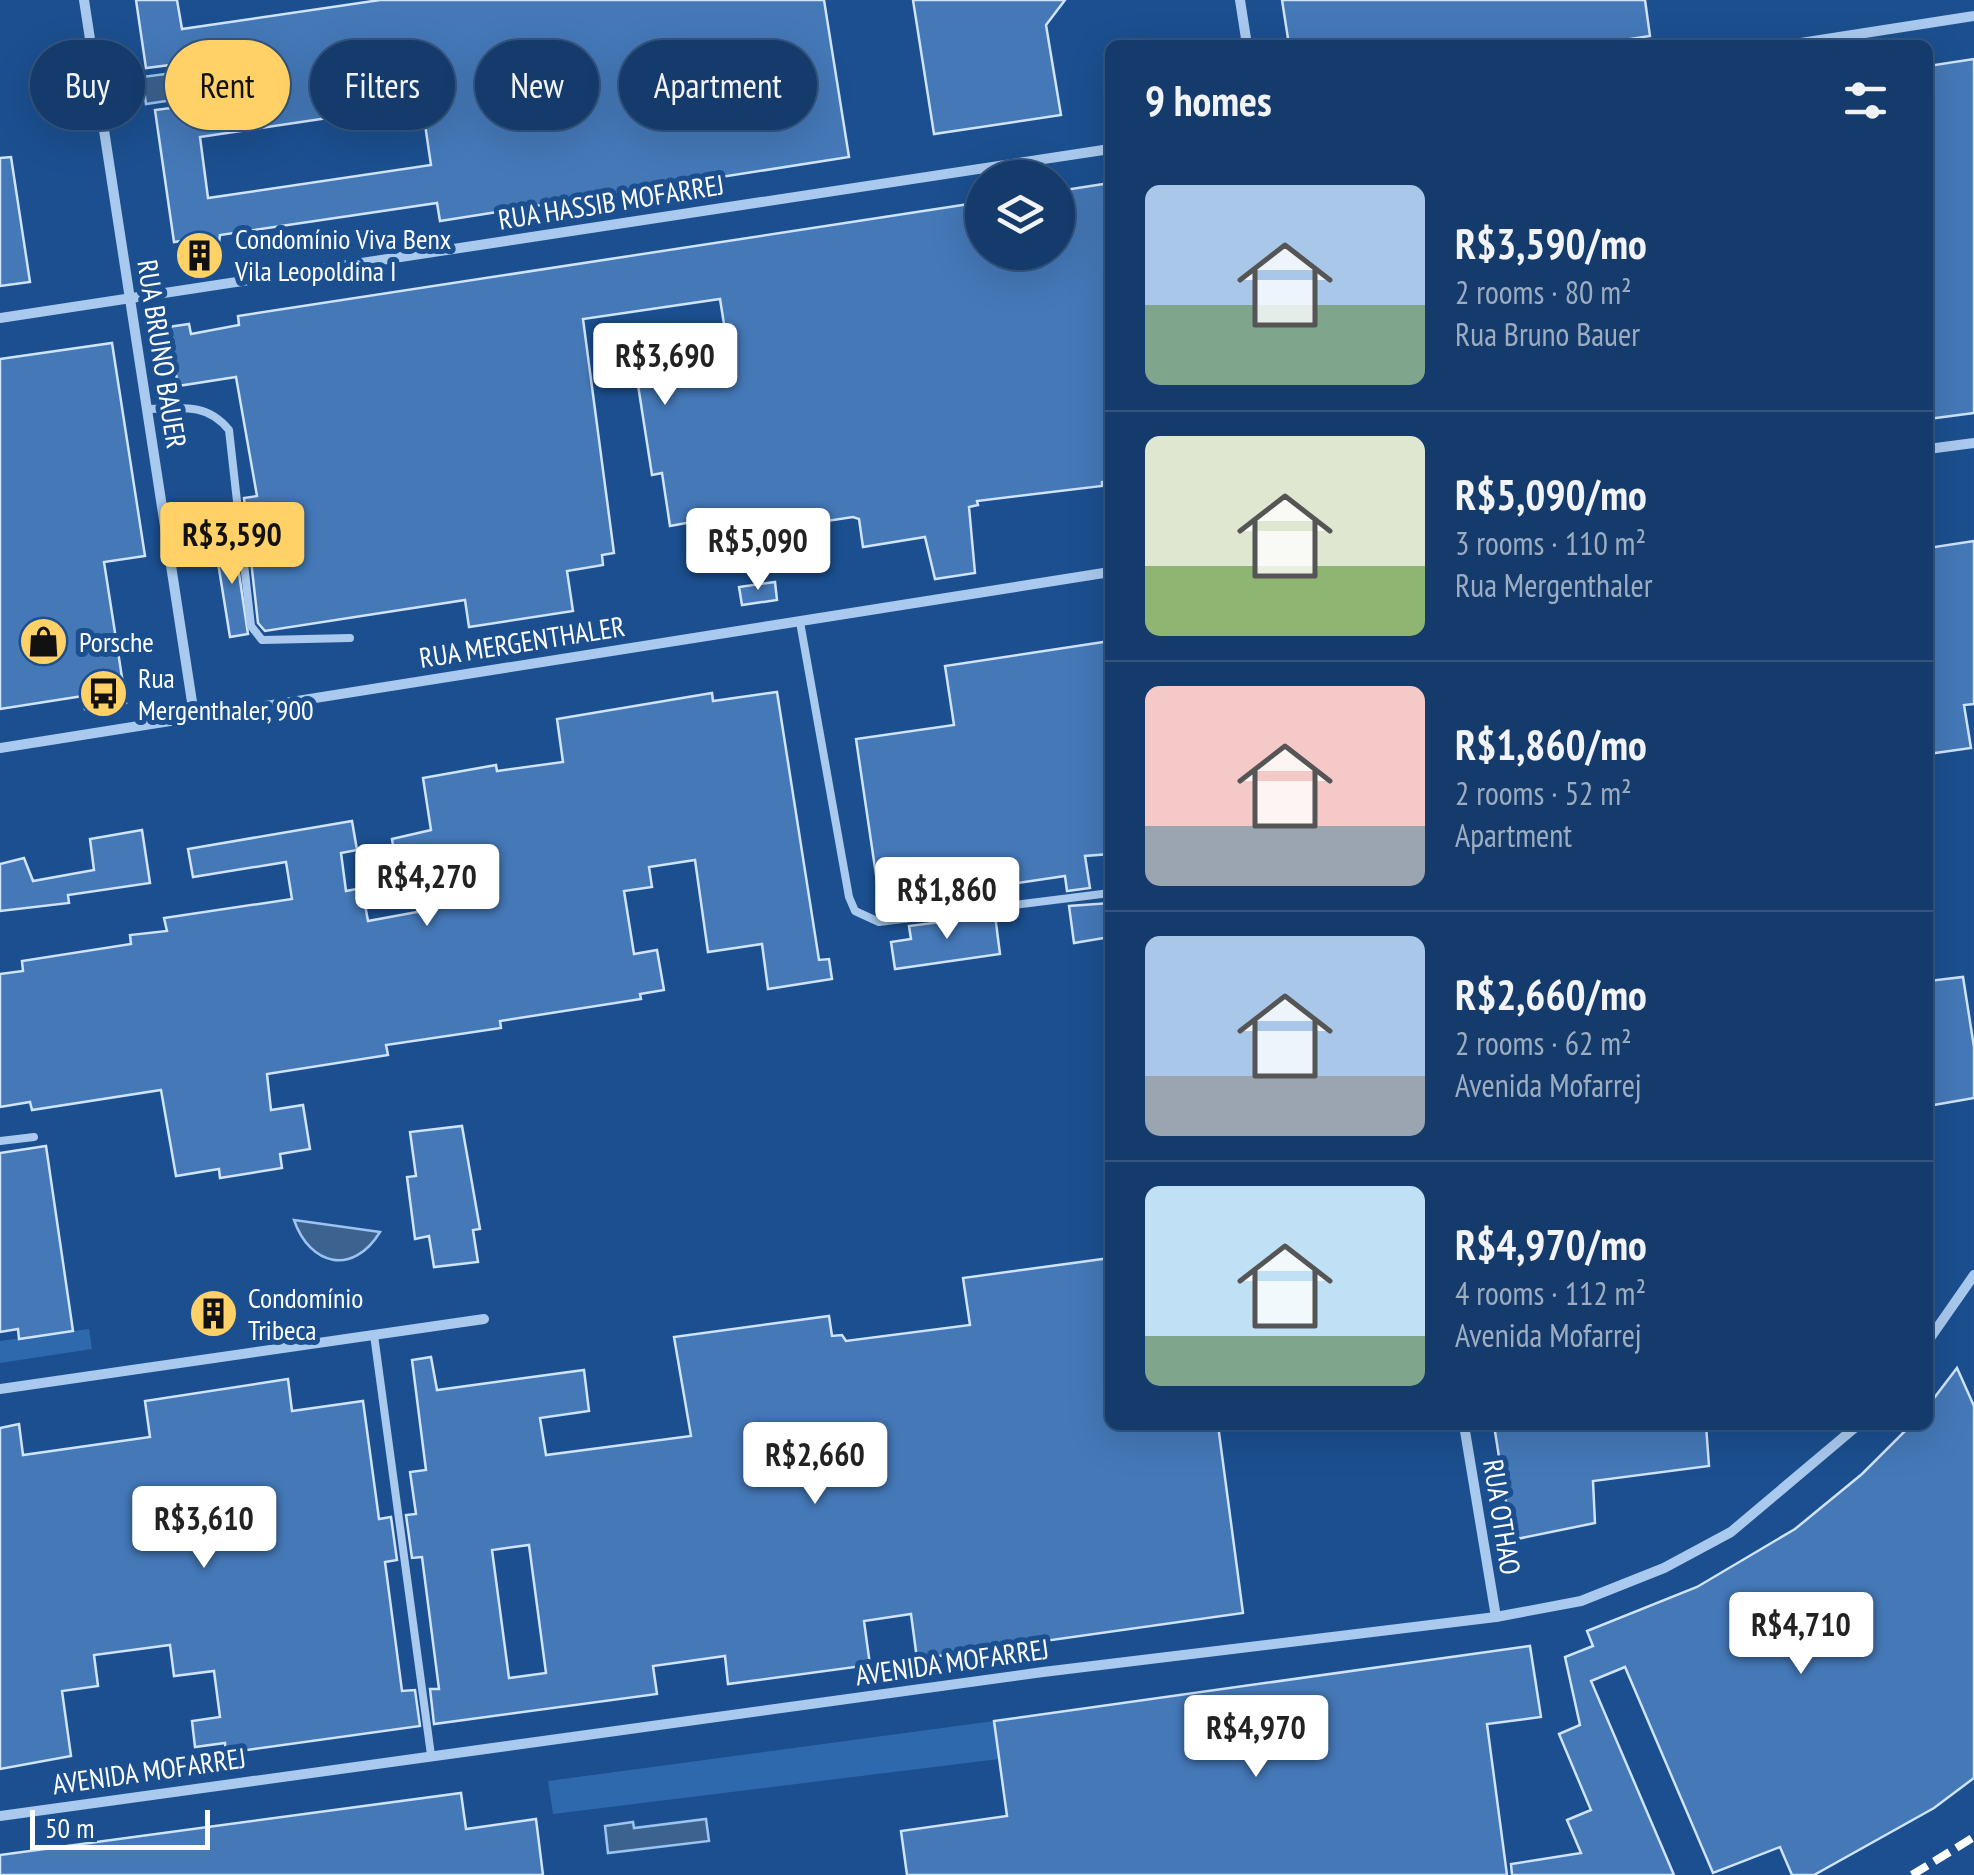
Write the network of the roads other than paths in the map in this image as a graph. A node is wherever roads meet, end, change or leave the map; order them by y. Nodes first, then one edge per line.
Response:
1 (84, 0) edge
2 (1240, 0) edge
3 (1974, 16) edge
4 (1245, 40) edge
5 (1820, 40) edge
6 (1105, 150) edge
7 (130, 297) junction
8 (0, 318) edge
9 (148, 409) junction
10 (1974, 443) edge
11 (1933, 448) edge
12 (1105, 573) edge
13 (800, 622) junction
14 (350, 638) dead end
15 (194, 716) junction
16 (0, 748) edge
17 (1105, 894) edge
18 (34, 1137) dead end
19 (0, 1141) edge
20 (1974, 1276) edge
21 (484, 1319) dead end
22 (1933, 1334) edge
23 (374, 1335) junction
24 (0, 1389) edge
25 (1465, 1430) edge
26 (1852, 1430) edge
27 (1496, 1617) junction
28 (430, 1755) junction
29 (0, 1816) edge

1 - 7 street, RUA BRUNO BAUER
2 - 4 street
3 - 5 street
6 - 7 street, RUA HASSIB MOFARREJ
7 - 8 street, RUA HASSIB MOFARREJ
7 - 9 street, RUA BRUNO BAUER
9 - 14 lane
9 - 15 street, RUA BRUNO BAUER
10 - 11 street
12 - 13 street, RUA MERGENTHALER
13 - 15 street, RUA MERGENTHALER
13 - 17 lane
15 - 16 street, RUA MERGENTHALER
18 - 19 lane
20 - 22 street
21 - 23 street
23 - 24 street
23 - 28 lane
25 - 27 street, RUA OTHAO
26 - 27 street, AVENIDA MOFARREJ
27 - 28 street, AVENIDA MOFARREJ
28 - 29 street, AVENIDA MOFARREJ

